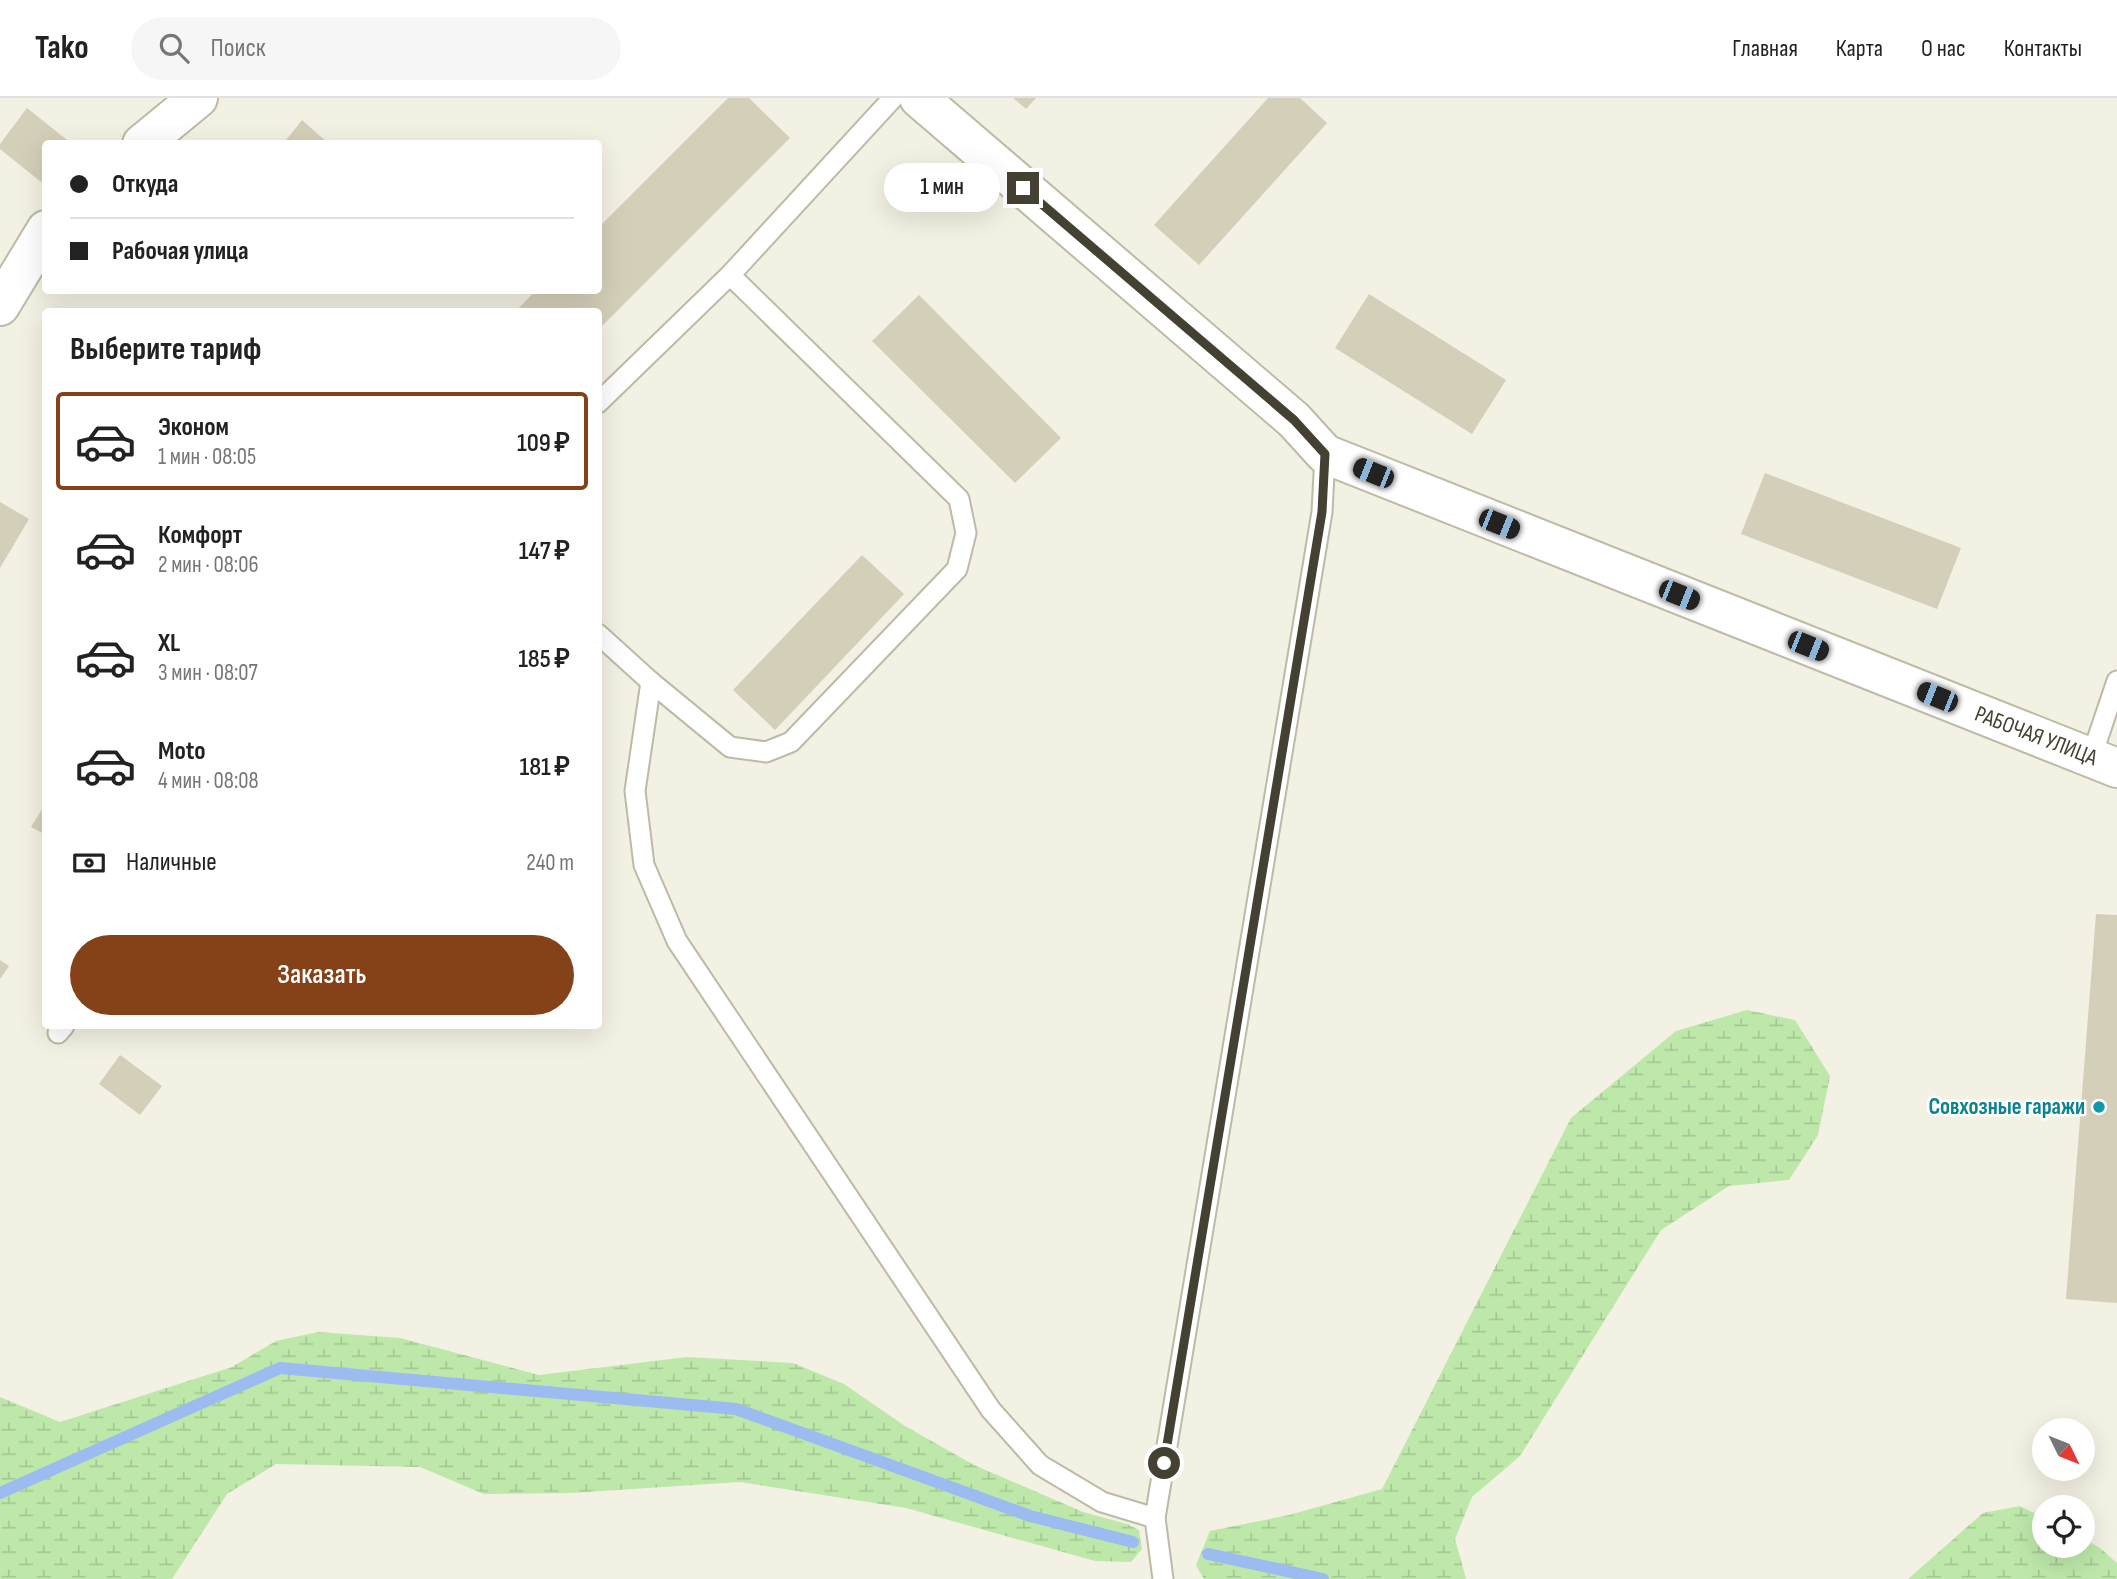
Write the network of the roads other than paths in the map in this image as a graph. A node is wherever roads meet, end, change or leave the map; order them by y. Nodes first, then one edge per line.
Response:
1 (198, 98) edge
2 (893, 98) edge
3 (919, 98) edge
4 (147, 140) edge
5 (42, 237) edge
6 (730, 275) junction
7 (0, 306) edge
8 (602, 398) edge
9 (1325, 454) junction
10 (602, 639) edge
11 (2117, 681) edge
12 (651, 682) junction
13 (2104, 763) edge
14 (1155, 1518) junction
15 (1163, 1579) edge

1 - 4 street
2 - 6 lane
3 - 9 street, РАБОЧАЯ УЛИЦА
5 - 7 street
6 - 8 lane
6 - 12 lane
9 - 13 street, РАБОЧАЯ УЛИЦА
9 - 14 lane
10 - 12 lane
11 - 13 lane
12 - 14 lane
14 - 15 lane

